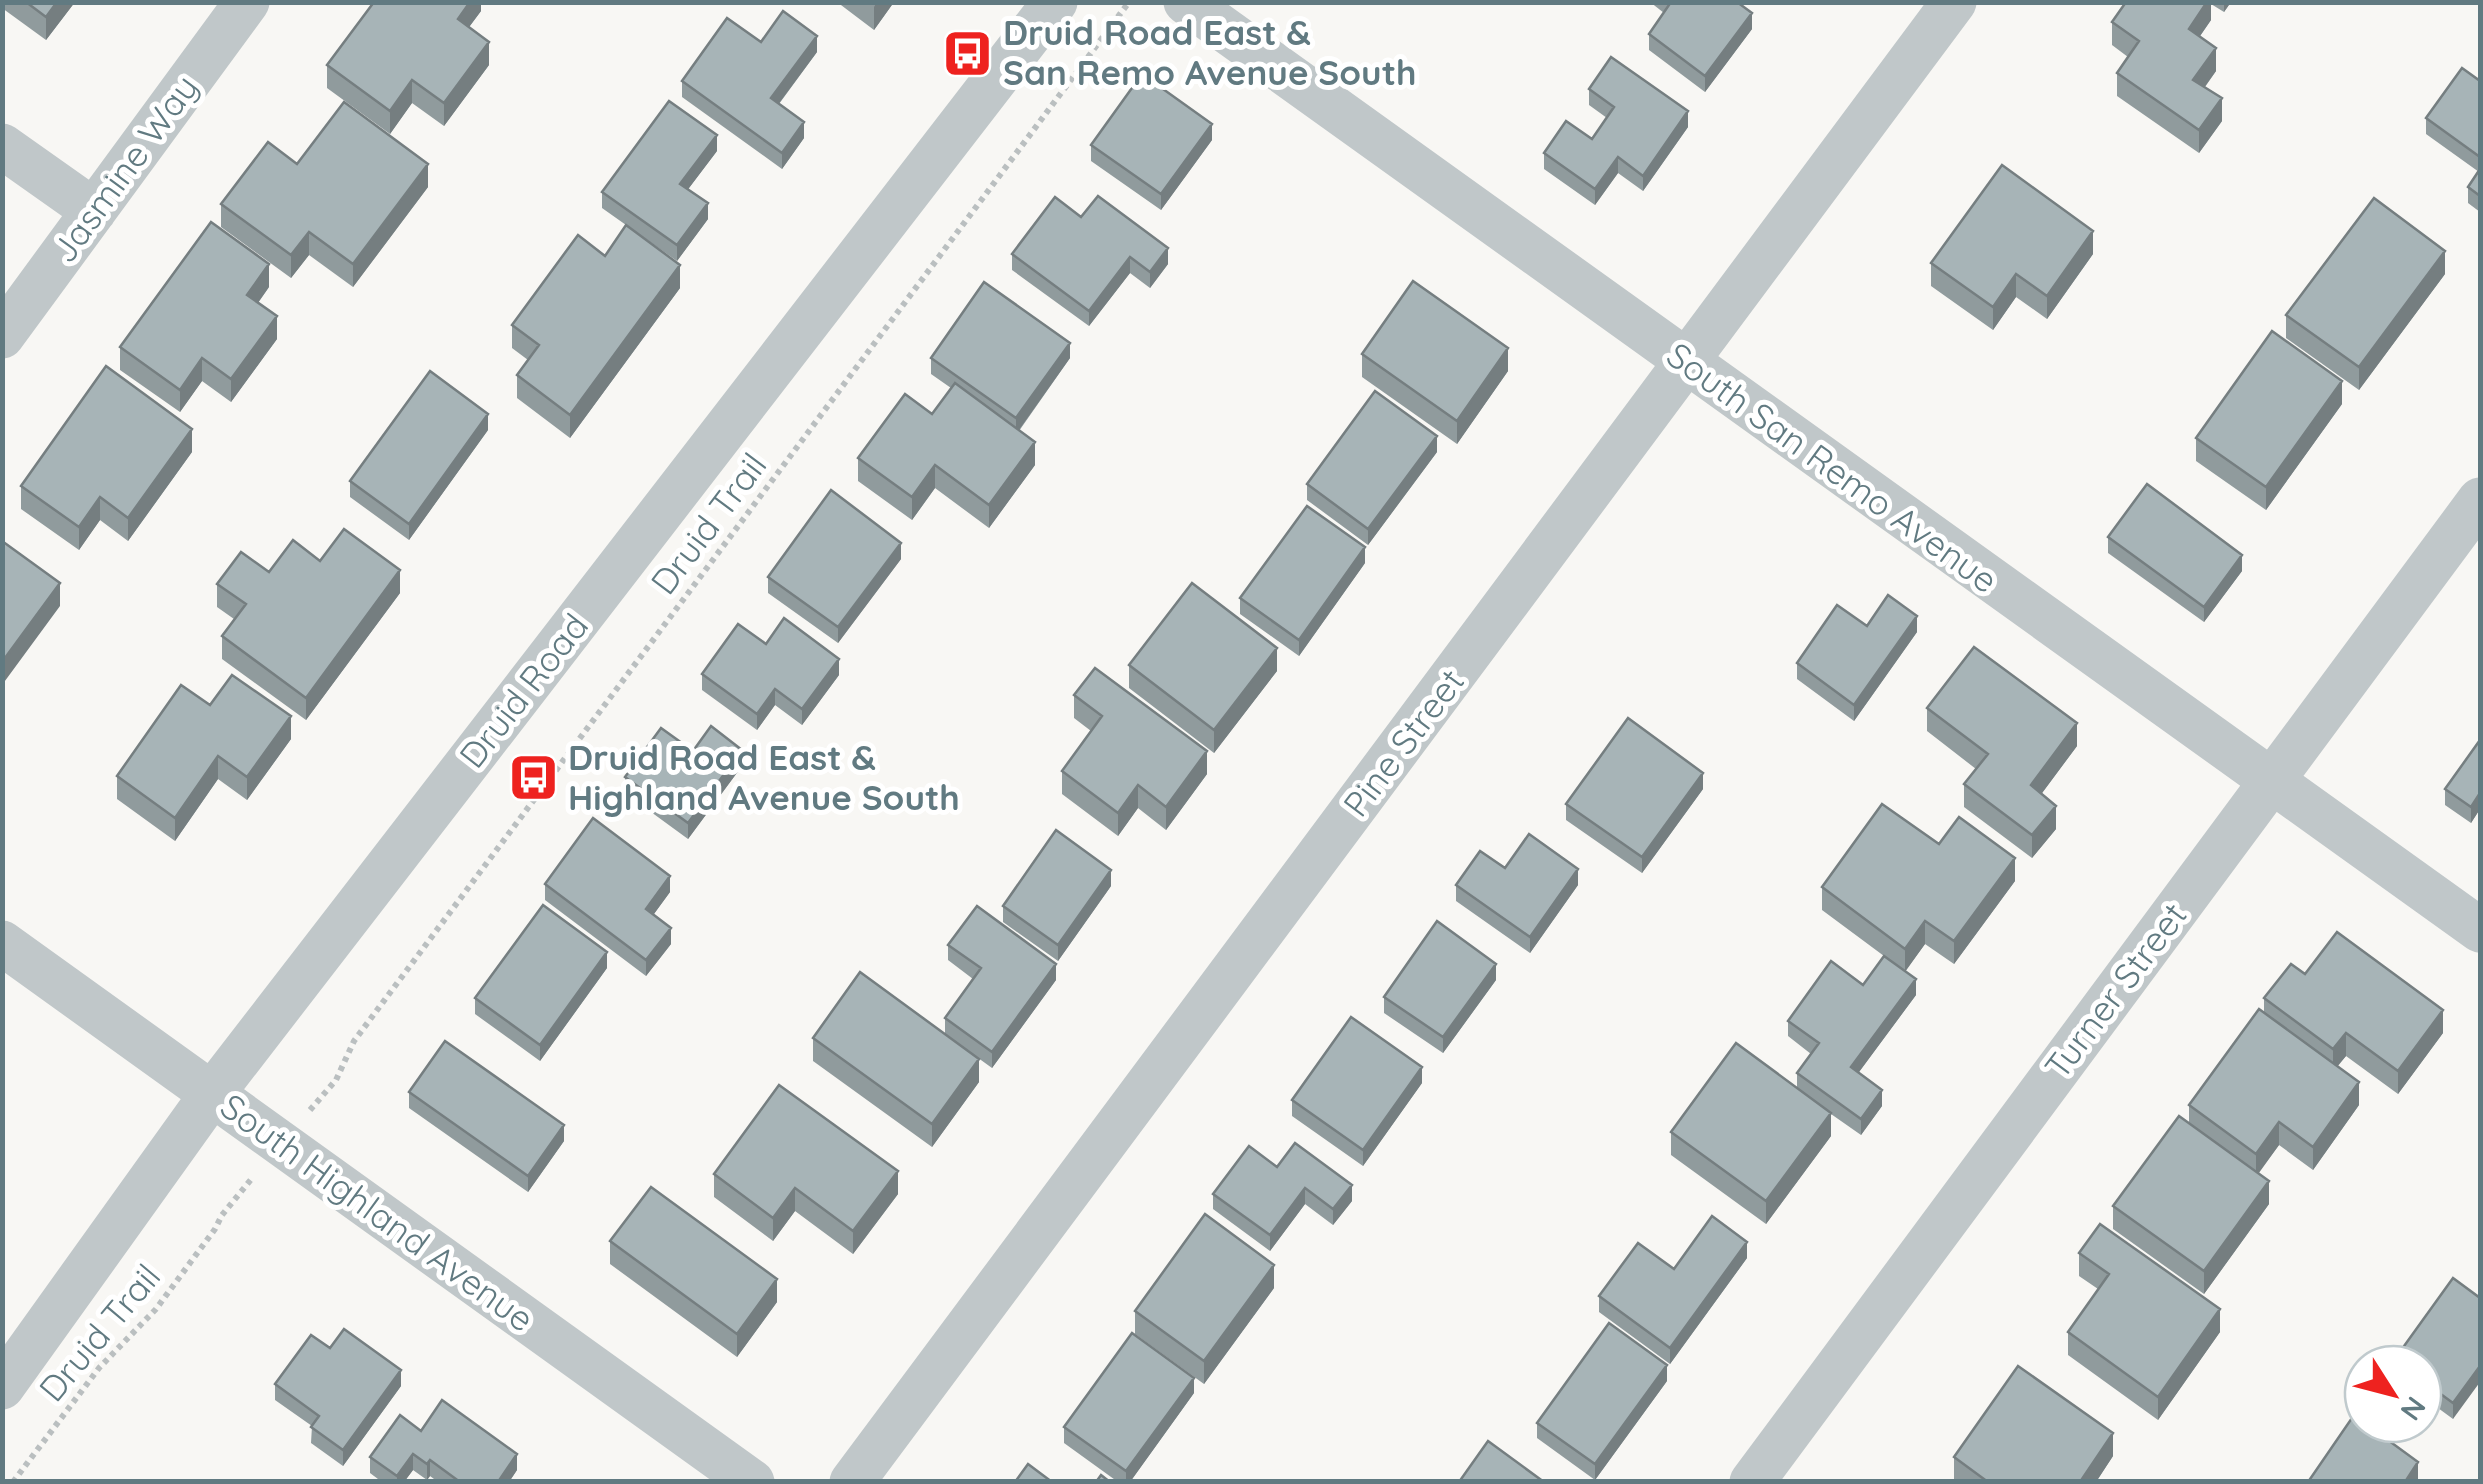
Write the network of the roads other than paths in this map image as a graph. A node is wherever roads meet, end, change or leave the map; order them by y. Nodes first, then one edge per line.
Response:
1 (248, 2) edge
2 (1055, 2) edge
3 (1186, 2) edge
4 (1954, 2) edge
5 (2, 146) edge
6 (94, 212) junction
7 (2, 336) edge
8 (1687, 364) junction
9 (2480, 500) edge
10 (2271, 782) junction
11 (2480, 930) edge
12 (2, 944) edge
13 (212, 1094) junction
14 (2, 1387) edge
15 (752, 1482) edge
16 (852, 1482) edge
17 (1752, 1482) edge

1 - 6 street, Jasmine Way
2 - 13 street, Druid Road
3 - 8 street, South San Remo Avenue
4 - 8 street, Pine Street
5 - 6 street
6 - 7 street, Jasmine Way
8 - 10 street, South San Remo Avenue
8 - 16 street, Pine Street
9 - 10 street, Turner Street
10 - 11 street, South San Remo Avenue
10 - 17 street, Turner Street
12 - 13 street, South Highland Avenue
13 - 14 street, Druid Road
13 - 15 street, South Highland Avenue

